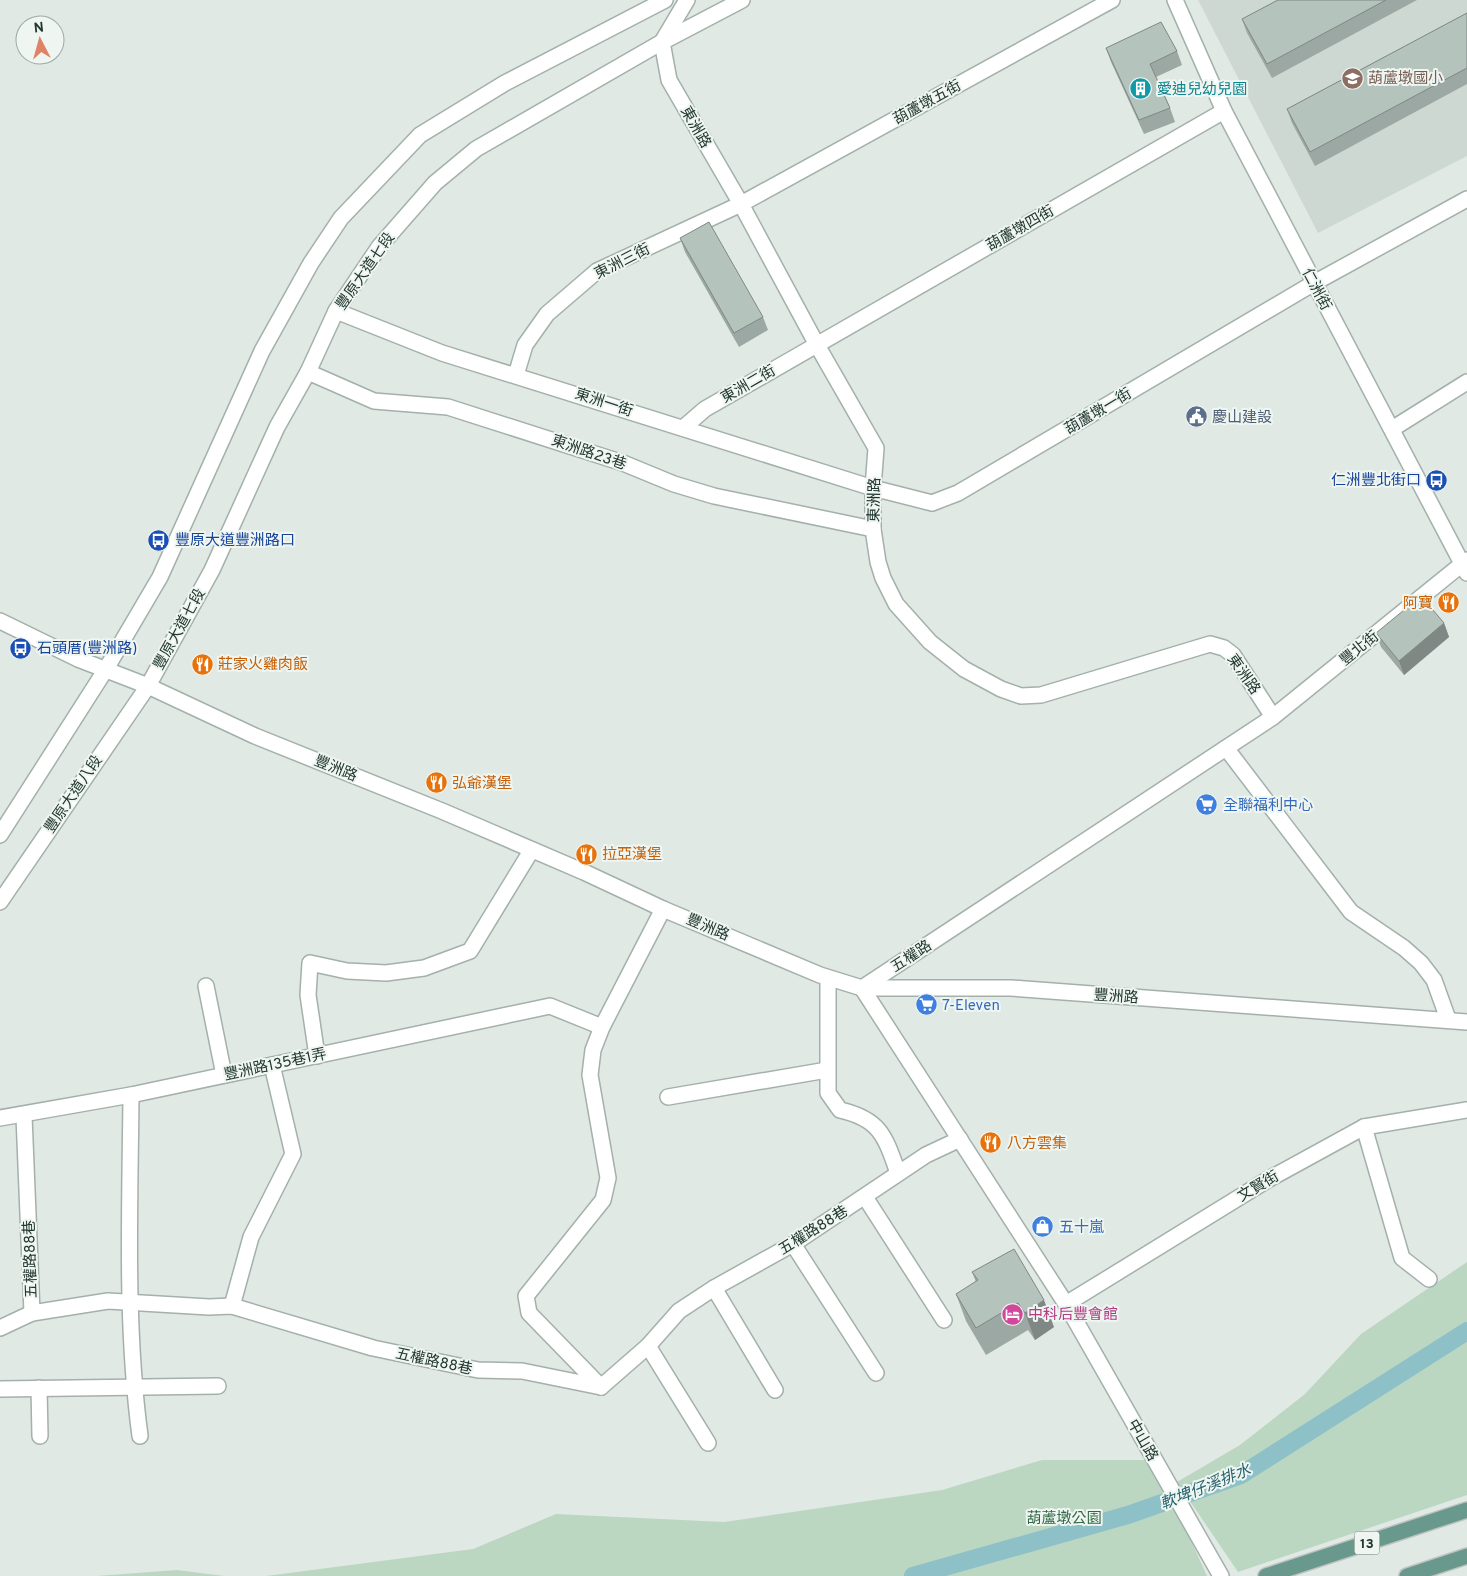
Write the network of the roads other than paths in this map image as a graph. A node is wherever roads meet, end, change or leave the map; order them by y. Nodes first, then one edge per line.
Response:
1 (665, 0) edge
2 (687, 0) edge
3 (742, 0) edge
4 (1112, 0) edge
5 (1175, 0) edge
6 (662, 42) junction
7 (1224, 111) junction
8 (1467, 199) edge
9 (741, 204) junction
10 (1314, 283) junction
11 (336, 311) junction
12 (817, 345) junction
13 (308, 372) junction
14 (516, 375) junction
15 (1467, 382) edge
16 (683, 428) junction
17 (1392, 429) junction
18 (873, 488) junction
19 (873, 529) junction
20 (1465, 566) edge
21 (0, 621) edge
22 (106, 670) junction
23 (148, 686) junction
24 (1273, 717) junction
25 (1226, 748) junction
26 (0, 835) edge
27 (531, 851) junction
28 (0, 902) edge
29 (663, 909) junction
30 (828, 978) junction
31 (206, 986) dead end
32 (862, 988) junction
33 (1448, 1020) junction
34 (1467, 1022) edge
35 (602, 1026) junction
36 (317, 1056) junction
37 (272, 1065) junction
38 (827, 1070) junction
39 (224, 1075) junction
40 (131, 1095) junction
41 (668, 1097) dead end
42 (1467, 1110) edge
43 (24, 1116) junction
44 (0, 1118) edge
45 (1364, 1127) junction
46 (960, 1139) junction
47 (898, 1173) junction
48 (865, 1197) junction
49 (793, 1244) junction
50 (1429, 1279) dead end
51 (714, 1288) junction
52 (129, 1302) junction
53 (1066, 1304) junction
54 (232, 1306) junction
55 (32, 1313) junction
56 (944, 1320) dead end
57 (0, 1328) edge
58 (648, 1346) junction
59 (876, 1373) dead end
60 (218, 1386) dead end
61 (38, 1388) junction
62 (601, 1388) junction
63 (134, 1389) junction
64 (0, 1390) edge
65 (775, 1390) dead end
66 (40, 1436) dead end
67 (140, 1436) dead end
68 (708, 1443) dead end
69 (1467, 1510) edge
70 (1467, 1556) edge
71 (1221, 1576) edge
72 (1266, 1576) edge
73 (1407, 1576) edge

1 - 22 street
2 - 6 street
3 - 6 street, 豐原大道七段
4 - 9 street, 葫蘆墩五街
5 - 7 street, 仁洲街
6 - 9 street, 東洲路
6 - 11 street, 豐原大道七段
7 - 10 street, 仁洲街
7 - 12 street, 葫蘆墩四街
8 - 10 street, 葫蘆墩一街
9 - 12 street, 東洲路
9 - 14 street, 東洲三街
10 - 17 street, 仁洲街
10 - 18 street, 葫蘆墩一街
11 - 13 street, 豐原大道七段
11 - 14 street, 東洲一街
12 - 16 street, 東洲二街
12 - 18 street, 東洲路
13 - 19 street, 東洲路23巷
13 - 23 street, 豐原大道七段
14 - 16 street, 東洲一街
15 - 17 street
16 - 18 street, 東洲一街
17 - 20 street, 仁洲街
18 - 19 street, 東洲路
19 - 24 street, 東洲路
20 - 24 street, 豐北街
21 - 22 street, 豐洲路
22 - 23 street, 豐洲路
22 - 26 street
23 - 27 street, 豐洲路
23 - 28 street, 豐原大道八段
24 - 25 street, 五權路
25 - 32 street, 五權路
25 - 33 street
27 - 29 street, 豐洲路
27 - 36 street
29 - 30 street, 豐洲路
29 - 35 street
30 - 32 street, 豐洲路
30 - 38 street
31 - 39 street
32 - 33 street, 豐洲路
32 - 46 street
33 - 34 street, 豐洲路
35 - 36 street, 豐洲路135巷1弄
35 - 62 street
36 - 37 street, 豐洲路135巷1弄
37 - 39 street, 豐洲路135巷1弄
37 - 54 street
38 - 41 street
38 - 47 street
39 - 40 street, 豐洲路135巷1弄
40 - 43 street, 豐洲路135巷1弄
40 - 52 street
42 - 45 street, 文賢街
43 - 44 street, 豐洲路135巷1弄
43 - 55 street, 五權路88巷
45 - 50 street
45 - 53 street, 文賢街
46 - 47 street, 五權路88巷
46 - 53 street
47 - 48 street, 五權路88巷
48 - 49 street, 五權路88巷
48 - 56 street
49 - 51 street, 五權路88巷
49 - 59 street
51 - 58 street, 五權路88巷
51 - 65 street
52 - 54 street, 五權路88巷
52 - 55 street, 五權路88巷
52 - 63 street
53 - 71 street, 中山路
54 - 62 street, 五權路88巷
55 - 57 street
58 - 62 street, 五權路88巷
58 - 68 street
60 - 63 street
61 - 63 street
61 - 64 street
61 - 66 street
63 - 67 street
69 - 72 main road, 13
70 - 73 main road

